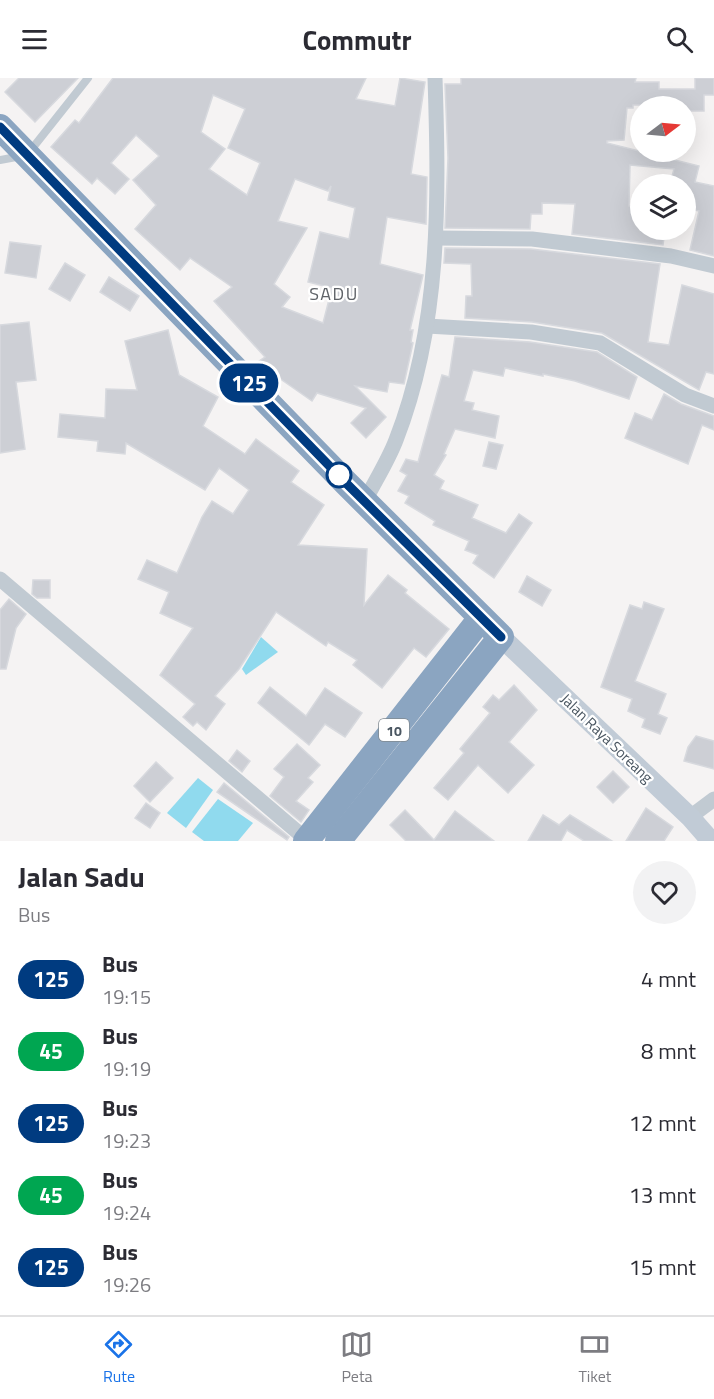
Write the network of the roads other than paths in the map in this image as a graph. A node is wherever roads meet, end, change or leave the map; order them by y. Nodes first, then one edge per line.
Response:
1 (88, 78) edge
2 (435, 78) edge
3 (0, 127) edge
4 (27, 155) junction
5 (0, 160) edge
6 (436, 238) junction
7 (714, 266) edge
8 (427, 326) junction
9 (714, 405) edge
10 (365, 501) junction
11 (0, 579) edge
12 (481, 618) junction
13 (501, 637) junction
14 (714, 799) edge
15 (690, 817) junction
16 (307, 841) edge
17 (338, 841) edge
18 (711, 841) edge

1 - 4 lane
2 - 6 street
3 - 4 highway
4 - 5 lane
4 - 10 highway
6 - 7 street
6 - 8 street
8 - 9 street
8 - 10 street
10 - 12 highway
11 - 16 street
12 - 13 highway
12 - 16 highway, 10
13 - 15 main road, Jalan Raya Soreang
13 - 17 highway, 10
14 - 15 street
15 - 18 main road, Jalan Raya Soreang

